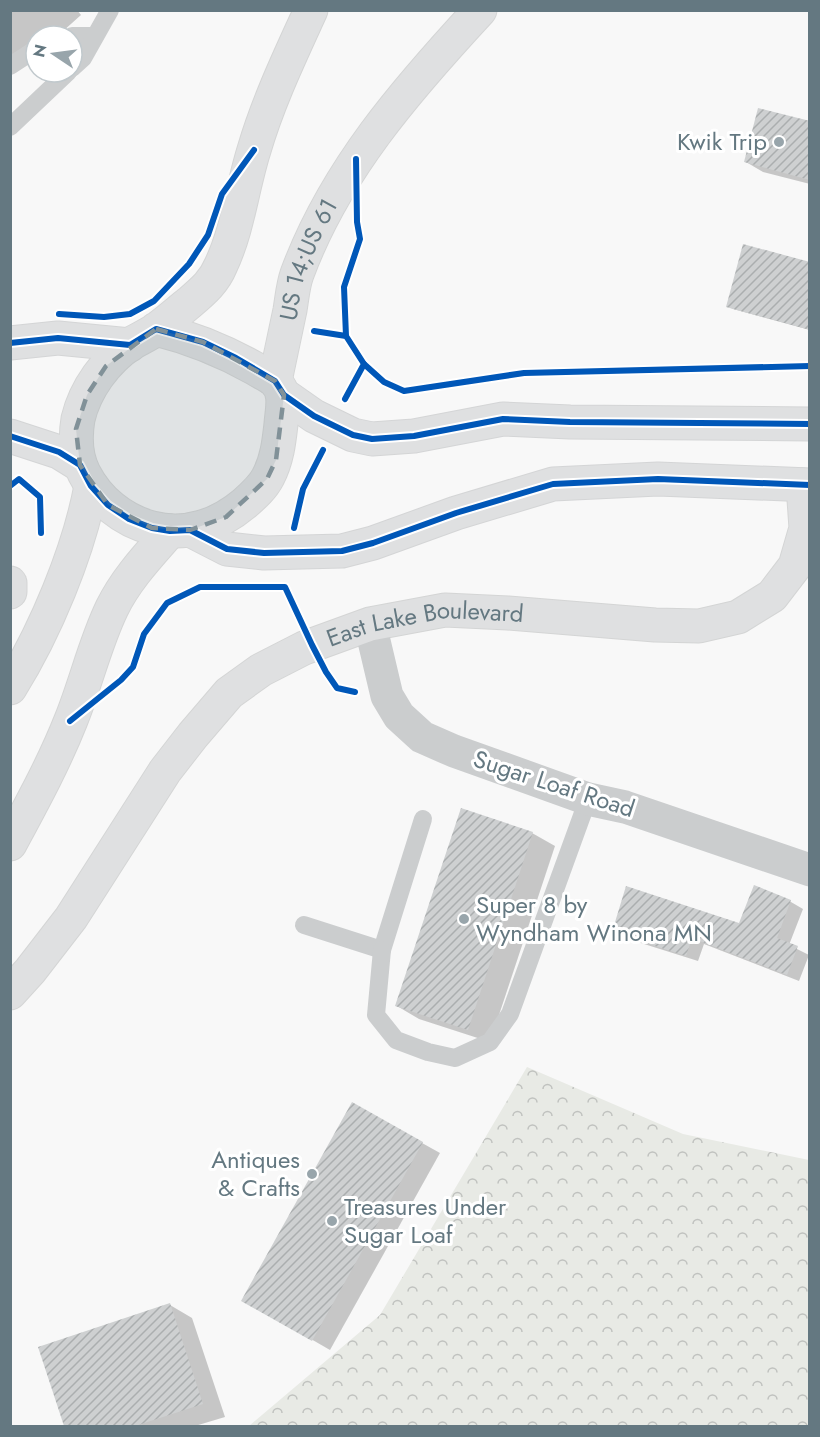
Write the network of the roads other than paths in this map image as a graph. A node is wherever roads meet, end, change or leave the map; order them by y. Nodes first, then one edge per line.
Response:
1 (110, 10) edge
2 (311, 10) edge
3 (480, 10) edge
4 (84, 36) edge
5 (95, 36) junction
6 (84, 56) edge
7 (24, 57) edge
8 (10, 66) edge
9 (55, 84) edge
10 (10, 127) edge
11 (143, 337) junction
12 (10, 343) edge
13 (280, 388) junction
14 (810, 424) edge
15 (10, 436) edge
16 (85, 476) junction
17 (806, 485) edge
18 (180, 530) junction
19 (10, 583) edge
20 (10, 592) edge
21 (370, 624) junction
22 (10, 688) edge
23 (588, 799) junction
24 (423, 819) dead end
25 (10, 844) edge
26 (810, 870) edge
27 (304, 925) dead end
28 (382, 950) junction
29 (10, 993) edge

1 - 5 lane
2 - 11 main road
3 - 13 main road, US 14;US 61
4 - 5 lane
5 - 6 lane
7 - 8 lane
9 - 10 lane
11 - 12 main road
11 - 13 main road
11 - 16 main road
13 - 14 main road
13 - 18 main road, US 14;US 61
15 - 16 main road
16 - 18 main road
16 - 22 main road
17 - 18 main road
17 - 21 main road, East Lake Boulevard
18 - 25 main road
19 - 20 main road
21 - 23 street, Sugar Loaf Road
21 - 29 main road, East Lake Boulevard
23 - 26 street, Sugar Loaf Road
23 - 28 lane
24 - 28 lane
27 - 28 lane

